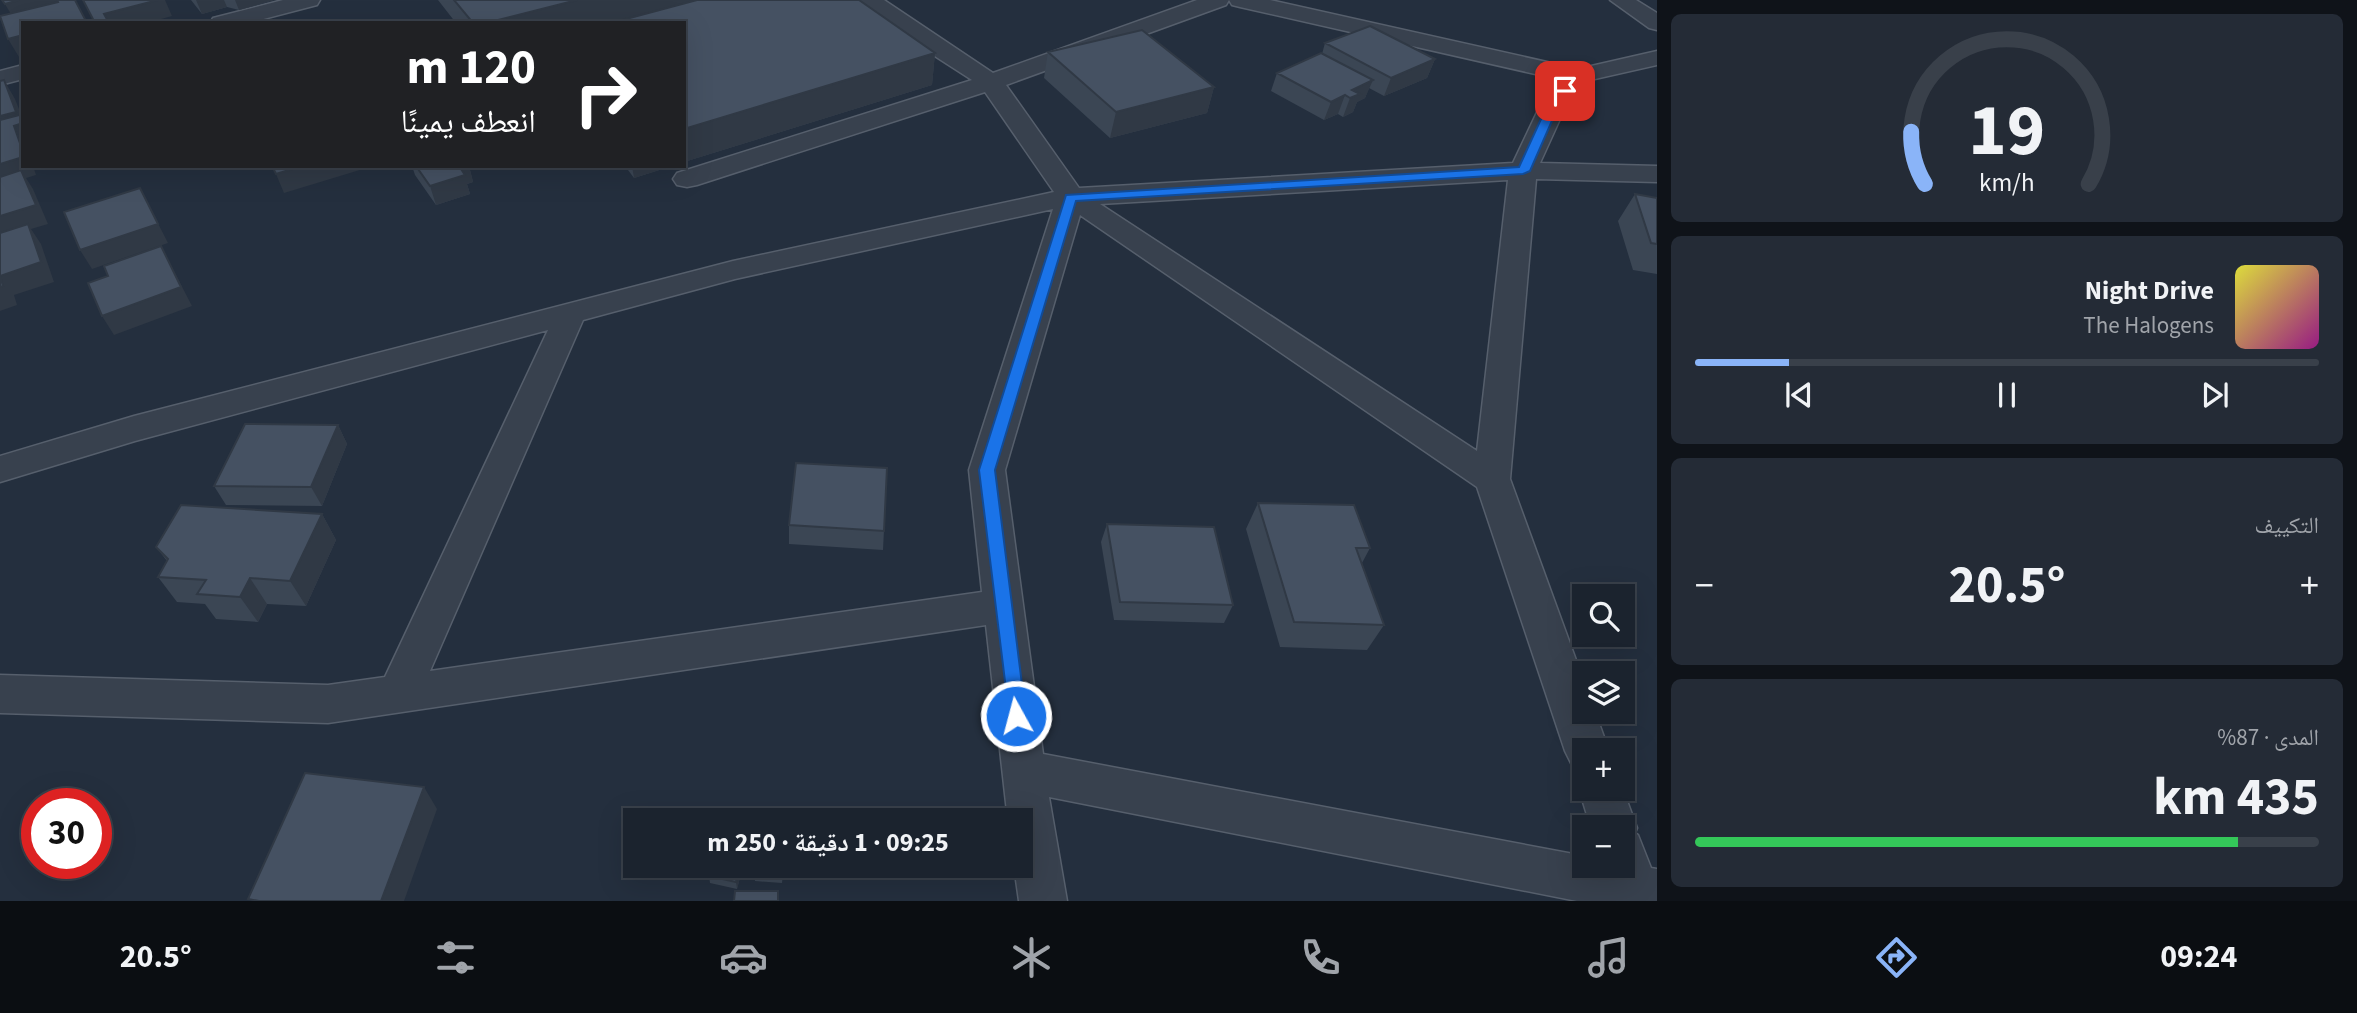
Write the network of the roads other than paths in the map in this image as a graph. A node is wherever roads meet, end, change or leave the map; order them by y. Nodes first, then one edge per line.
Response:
1 (309, 0) edge
2 (870, 0) edge
3 (1218, 0) edge
4 (1240, 0) edge
5 (1620, 0) edge
6 (229, 21) edge
7 (1657, 23) edge
8 (1657, 58) edge
9 (21, 73) edge
10 (1577, 76) junction
11 (0, 78) edge
12 (991, 82) junction
13 (1523, 171) junction
14 (1657, 174) edge
15 (687, 178) dead end
16 (1071, 197) junction
17 (571, 313) junction
18 (0, 469) edge
19 (1492, 479) junction
20 (1003, 606) junction
21 (0, 694) edge
22 (398, 695) junction
23 (1582, 738) edge
24 (1023, 771) junction
25 (1639, 884) edge
26 (1043, 901) edge

1 - 6 street
2 - 12 street
3 - 12 street
4 - 10 street
5 - 7 street
8 - 10 street
9 - 11 street
10 - 13 street
12 - 15 street
12 - 16 street
13 - 14 street
13 - 16 street
13 - 19 street
16 - 17 street
16 - 19 street
16 - 20 street
17 - 18 street
17 - 22 street
19 - 23 street
20 - 22 street
20 - 24 street
21 - 22 street
24 - 25 street
24 - 26 street

